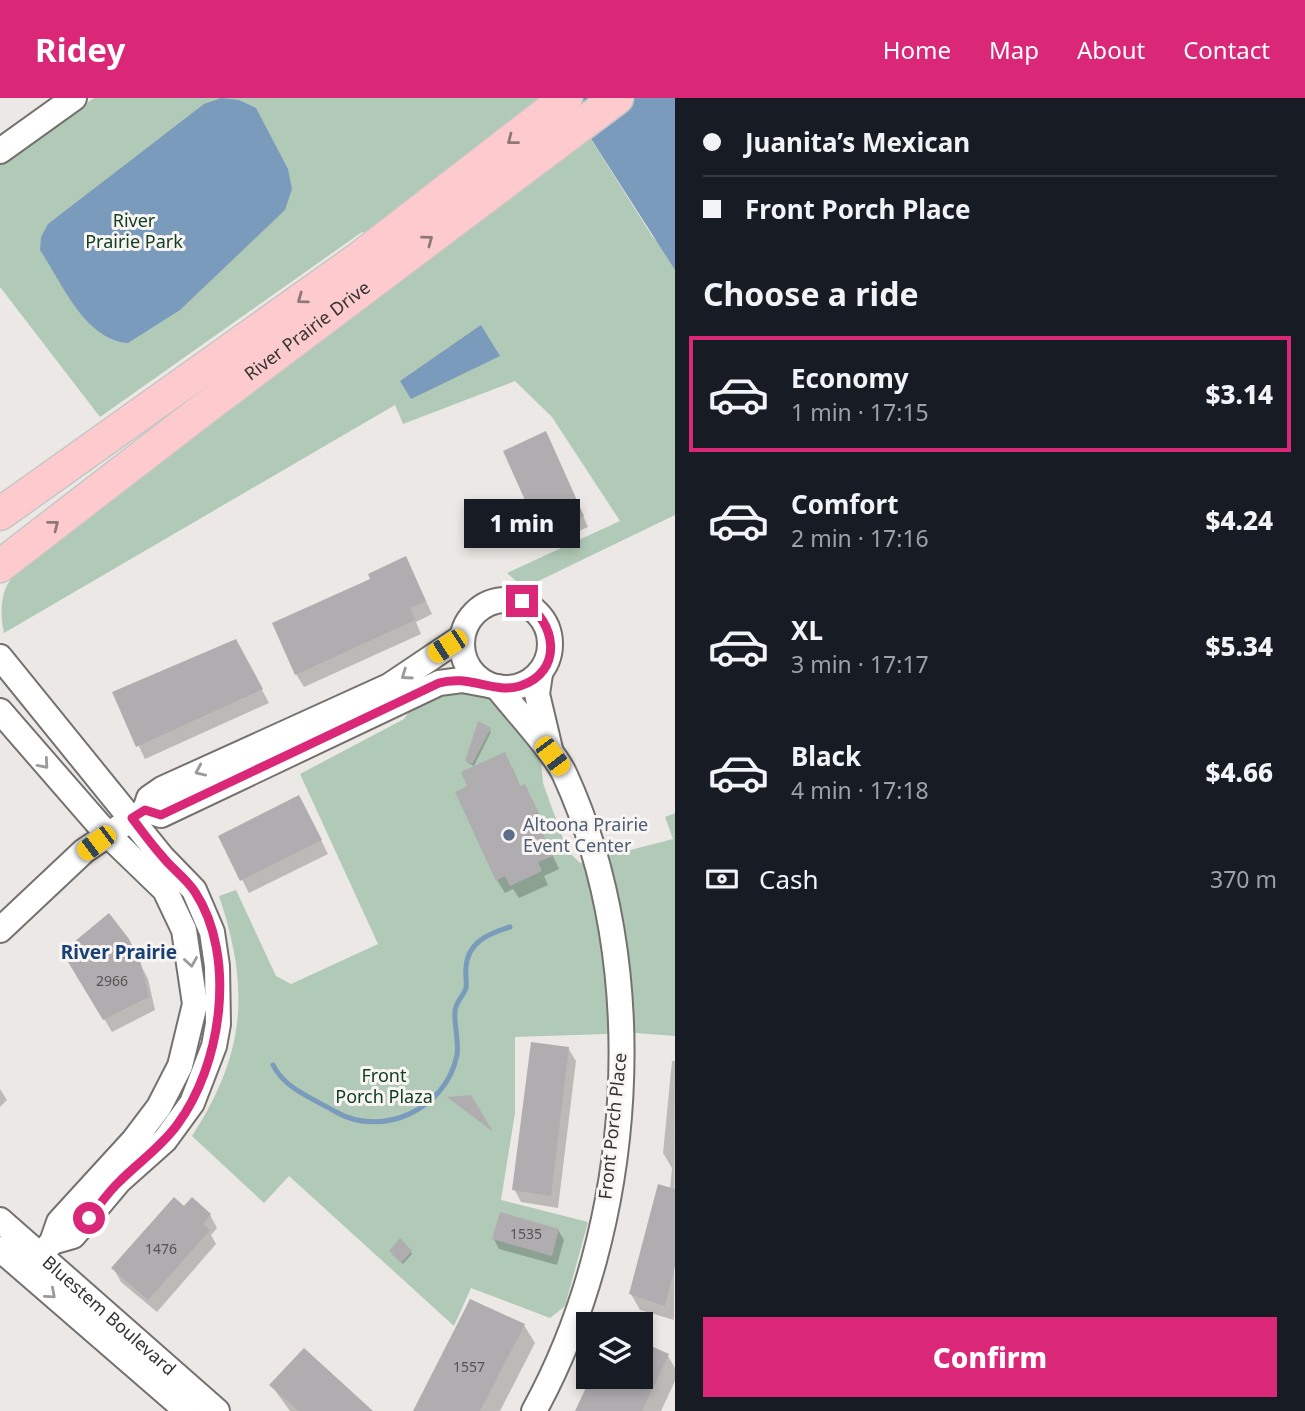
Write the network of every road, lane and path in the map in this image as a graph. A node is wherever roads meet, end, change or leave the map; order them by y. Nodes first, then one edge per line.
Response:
1 (74, 98) edge
2 (566, 98) edge
3 (617, 98) edge
4 (0, 151) edge
5 (366, 270) junction
6 (0, 514) edge
7 (0, 566) edge
8 (462, 637) junction
9 (0, 657) edge
10 (540, 674) junction
11 (493, 686) junction
12 (0, 711) edge
13 (552, 756) junction
14 (139, 814) junction
15 (107, 834) junction
16 (0, 930) edge
17 (0, 1220) edge
18 (0, 1249) edge
19 (39, 1256) junction
20 (187, 1411) edge
21 (217, 1411) edge
22 (534, 1411) edge

1 - 4 street
2 -> 5 main road, River Prairie Drive
5 -> 3 main road, River Prairie Drive
5 -> 6 main road, River Prairie Drive
7 -> 5 main road, River Prairie Drive
8 - 10 street
8 - 11 street
8 -> 14 street
9 - 14 street
10 - 11 street
10 - 13 street
11 - 13 street
11 - 14 street
12 -> 15 street
13 - 22 street, Front Porch Place
14 - 15 street
14 - 19 street
15 - 16 street
15 -> 19 street
17 - 19 street, Bluestem Boulevard
18 - 19 street, Bluestem Boulevard
19 -> 20 street, Bluestem Boulevard
19 - 21 street, Bluestem Boulevard

